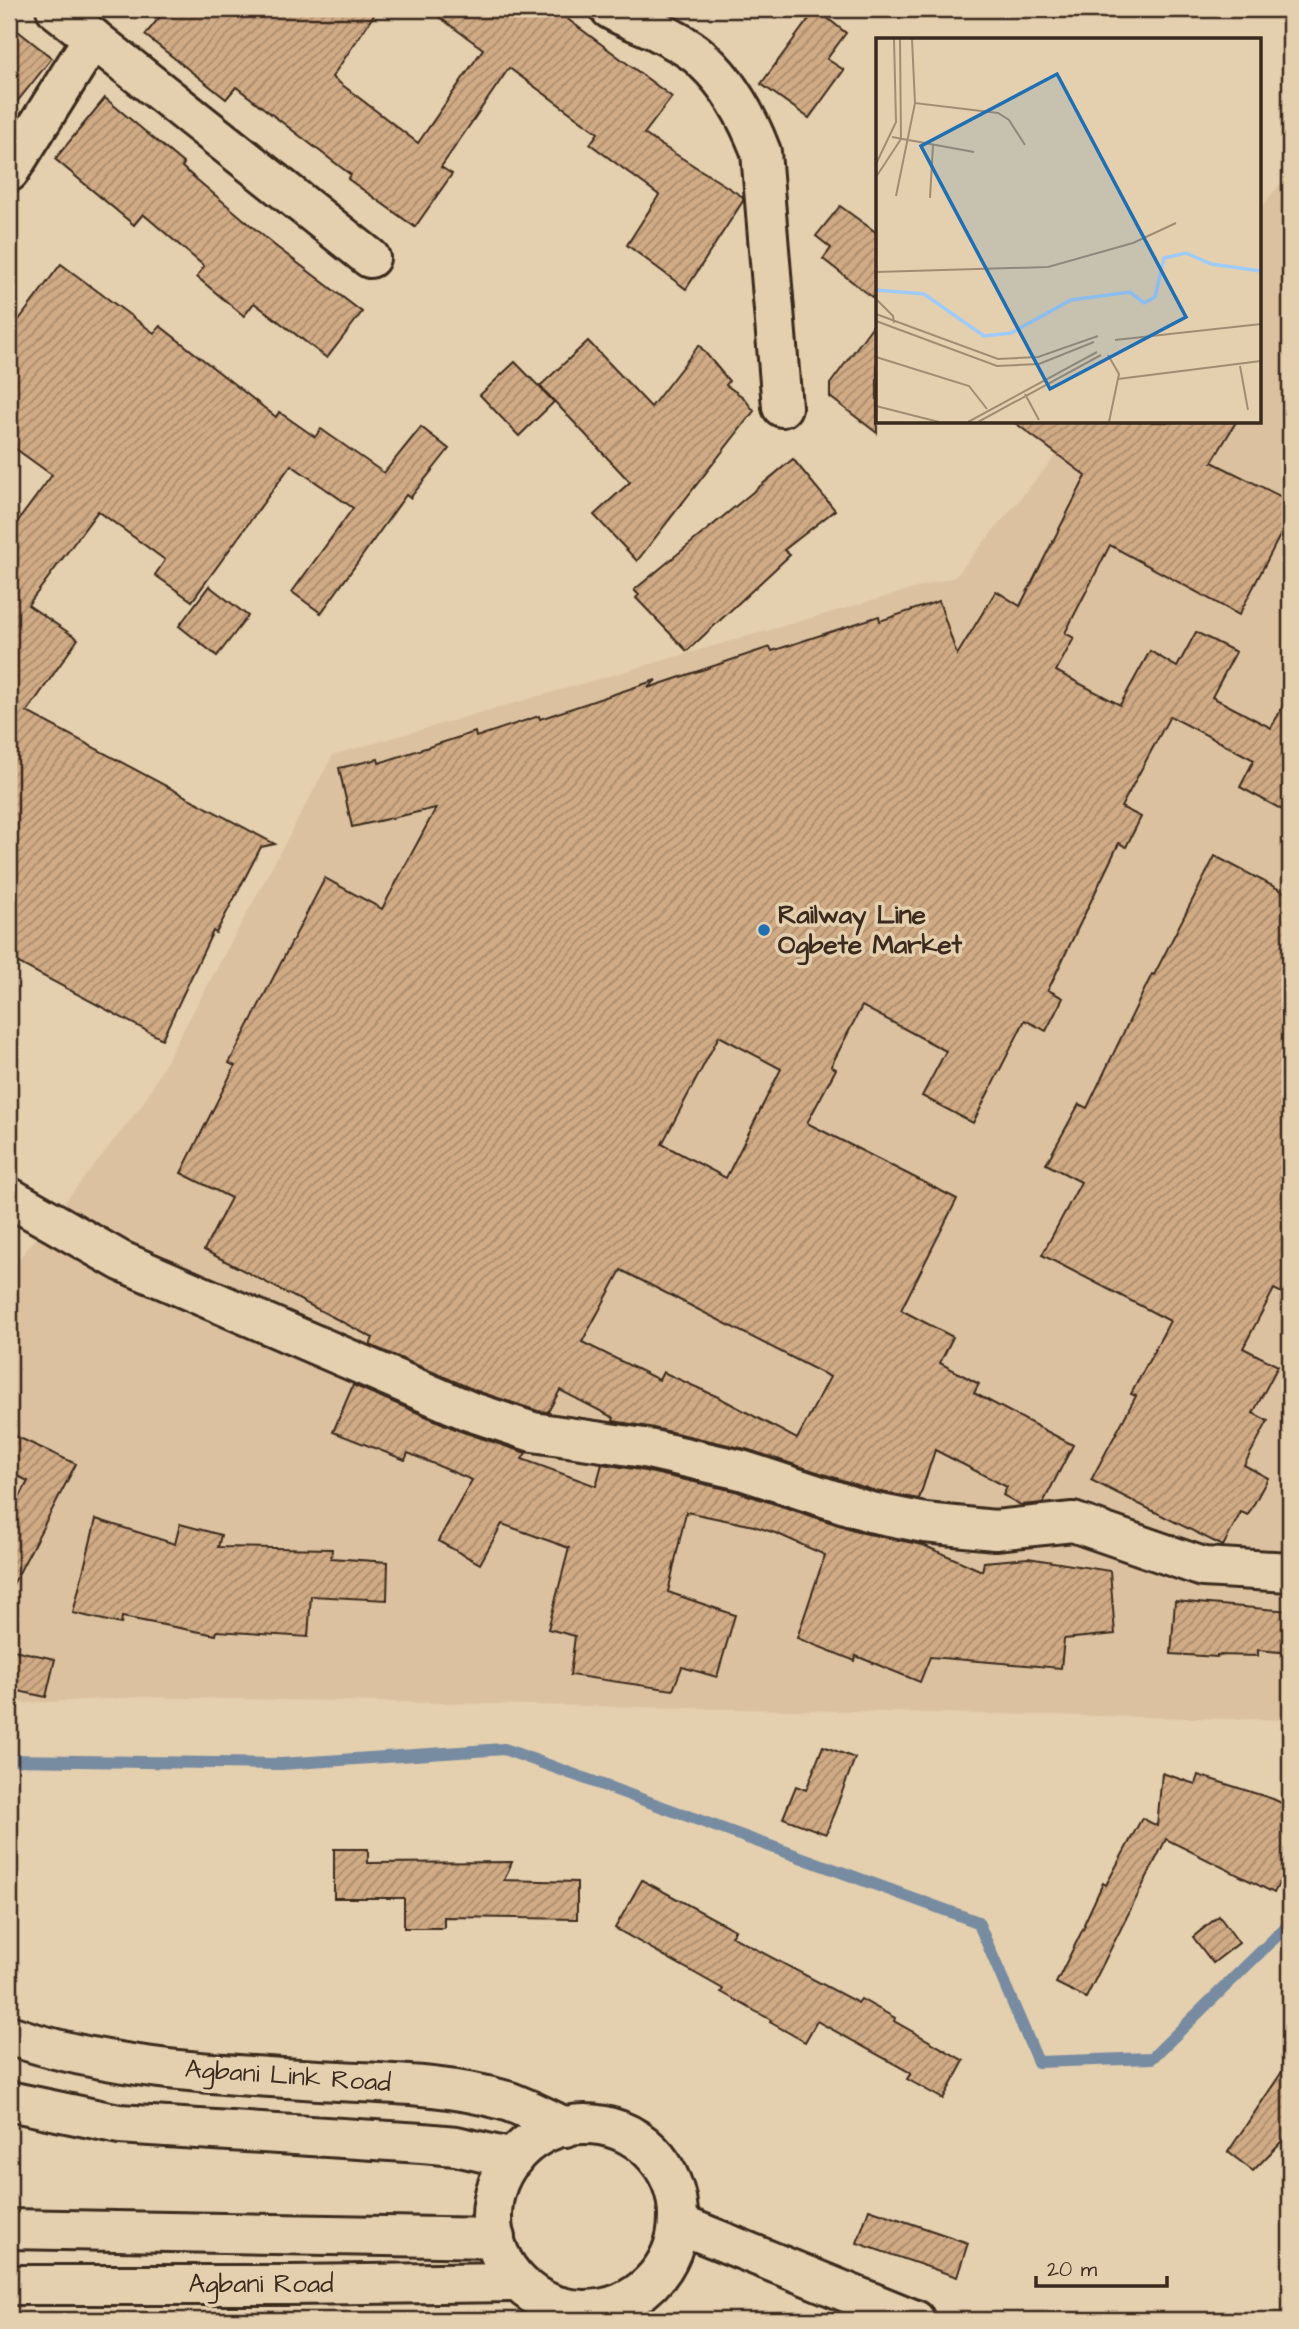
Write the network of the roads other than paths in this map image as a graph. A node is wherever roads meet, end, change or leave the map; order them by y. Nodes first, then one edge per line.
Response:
1 (56, 9) edge
2 (610, 9) edge
3 (93, 38) junction
4 (9, 172) edge
5 (370, 258) dead end
6 (782, 407) dead end
7 (9, 1196) edge
8 (1290, 1572) edge
9 (9, 2035) edge
10 (9, 2101) edge
11 (565, 2127) junction
12 (513, 2159) junction
13 (679, 2224) junction
14 (9, 2229) edge
15 (495, 2238) junction
16 (514, 2282) junction
17 (9, 2285) edge
18 (562, 2314) edge
19 (915, 2320) edge

1 - 3 main road
2 - 6 main road
3 - 4 main road
3 - 5 main road
7 - 8 main road
9 - 11 main road, Agbani Link Road
10 - 12 main road
11 - 12 main road
11 - 13 main road
12 - 15 main road
13 - 18 main road
13 - 19 main road
14 - 15 main road, Agbani Road
15 - 16 main road
16 - 17 main road, Agbani Road
16 - 18 main road

